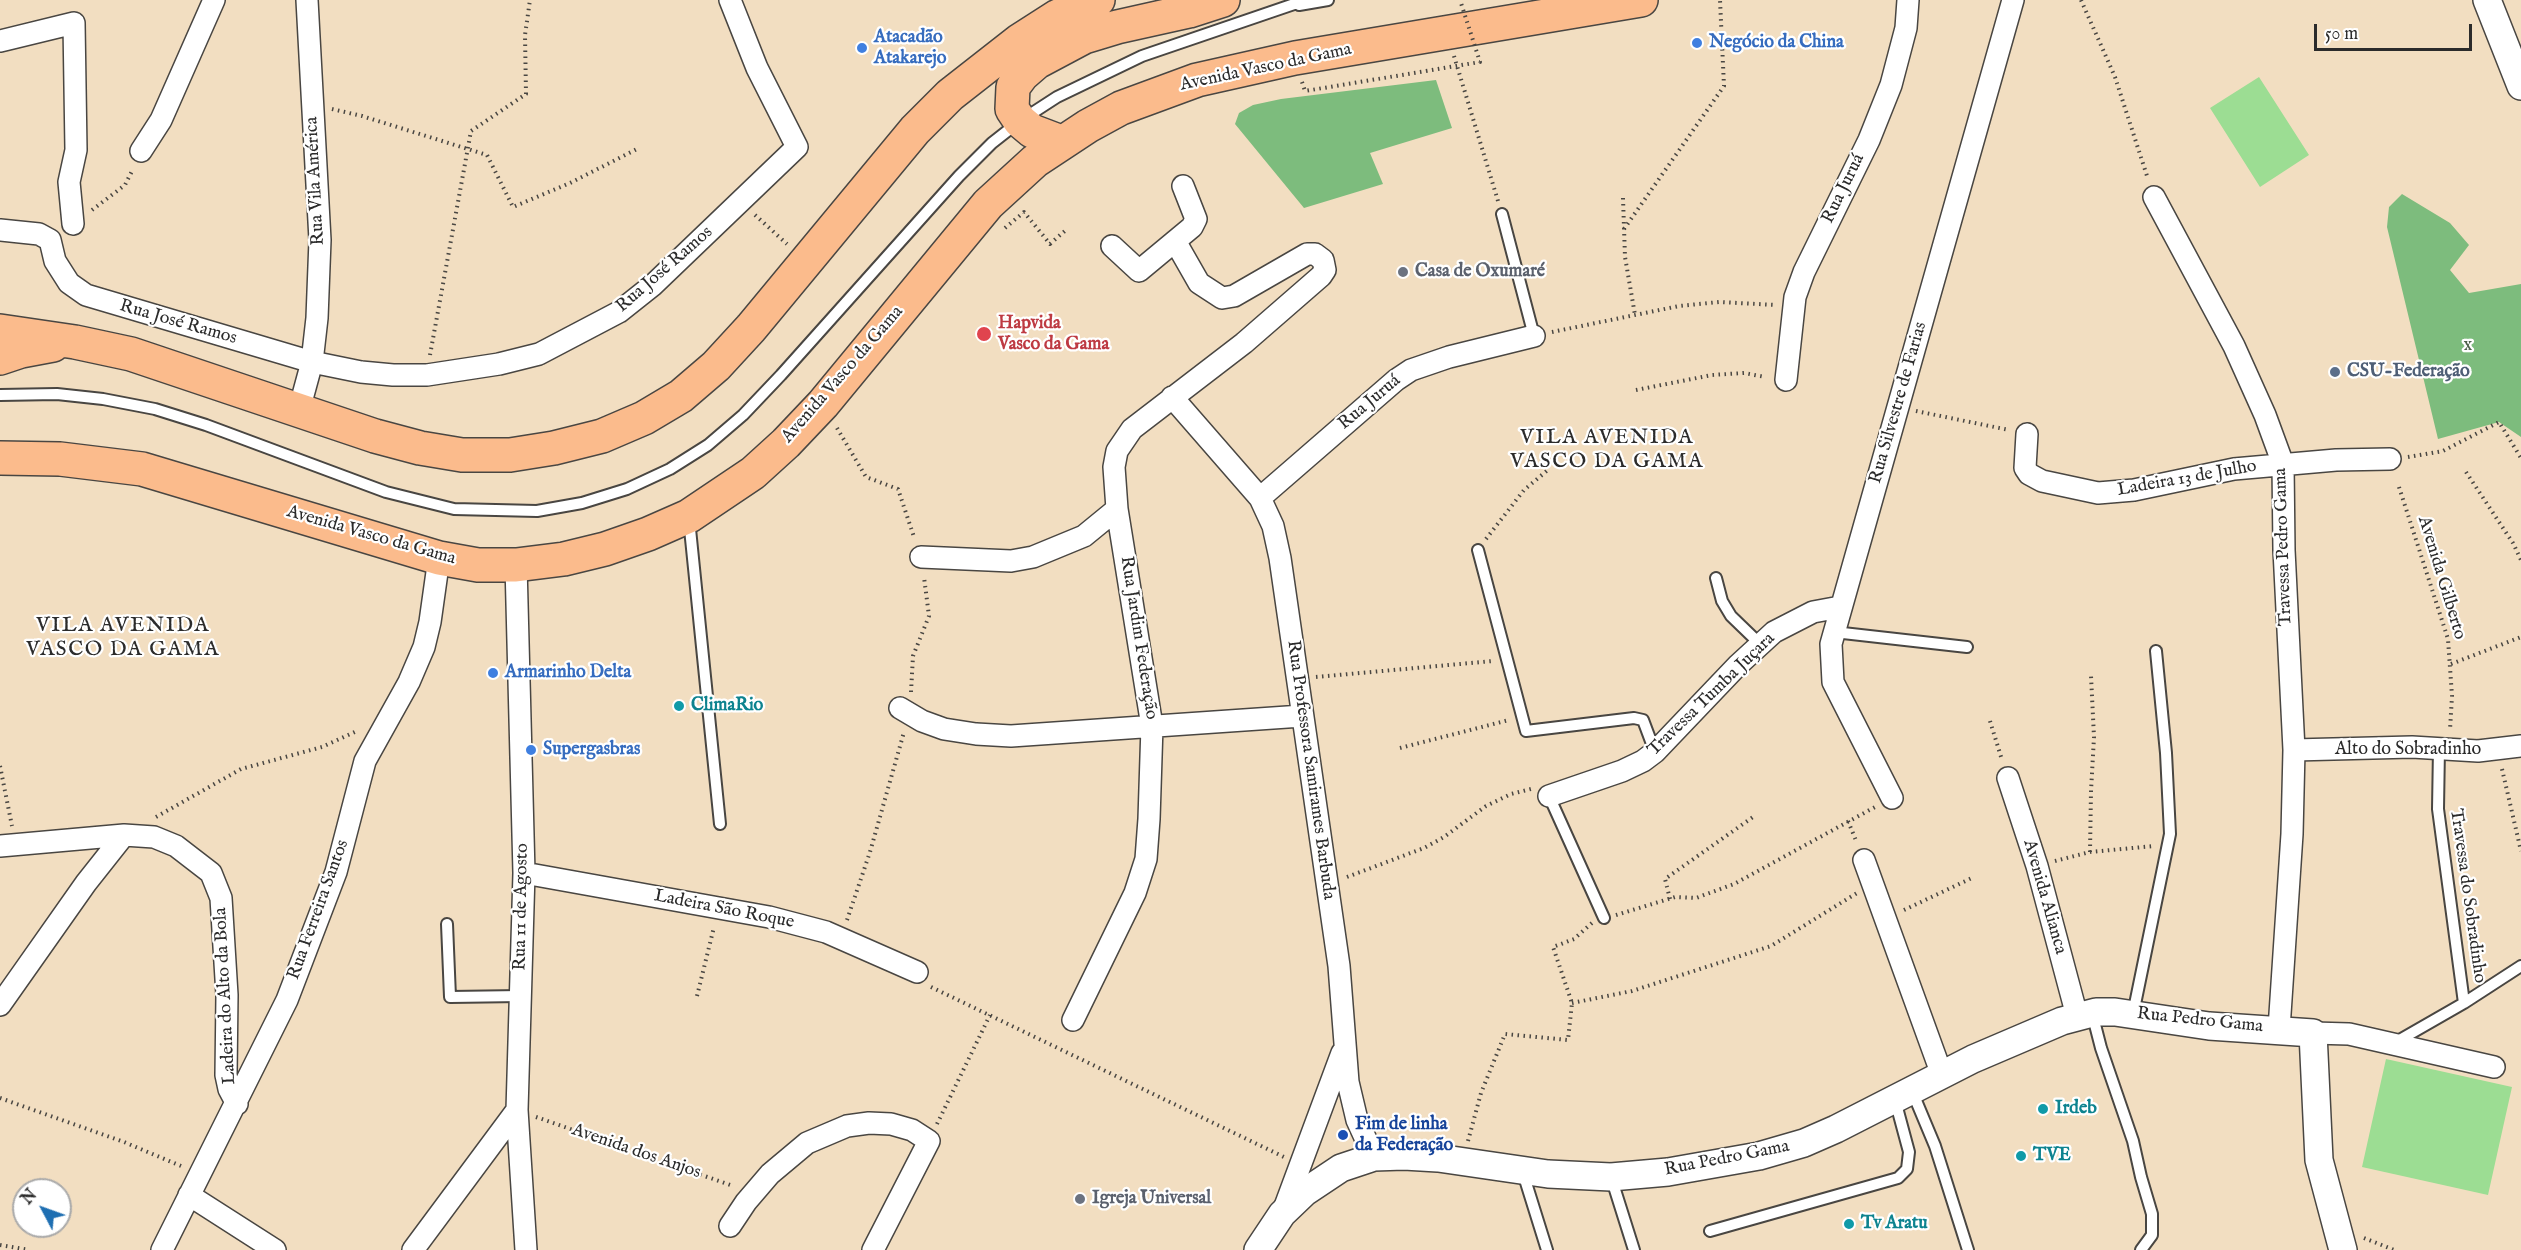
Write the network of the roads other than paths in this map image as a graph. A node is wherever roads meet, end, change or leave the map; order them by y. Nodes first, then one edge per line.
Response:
1 (213, 0) edge
2 (307, 0) edge
3 (730, 0) edge
4 (1098, 0) edge
5 (1223, 0) edge
6 (1306, 0) edge
7 (1328, 0) edge
8 (1641, 0) edge
9 (1908, 0) edge
10 (2013, 0) edge
11 (2487, 0) edge
12 (1287, 7) junction
13 (1057, 8) edge
14 (0, 41) edge
15 (2521, 86) edge
16 (1020, 121) junction
17 (1061, 142) junction
18 (141, 151) road end
19 (1183, 186) dead end
20 (2154, 197) road end
21 (1502, 214) road end
22 (73, 224) road end
23 (0, 230) edge
24 (1175, 241) junction
25 (1112, 246) dead end
26 (0, 331) edge
27 (1534, 336) joint
28 (75, 342) junction
29 (0, 358) edge
30 (312, 362) junction
31 (1786, 380) road end
32 (0, 395) edge
33 (1172, 398) junction
34 (299, 410) junction
35 (0, 433) edge
36 (2027, 434) road end
37 (0, 458) edge
38 (60, 459) junction
39 (2390, 459) road end
40 (2283, 464) junction
41 (1260, 498) junction
42 (1117, 508) junction
43 (689, 516) junction
44 (1478, 550) road end
45 (921, 557) dead end
46 (439, 558) junction
47 (516, 565) junction
48 (1716, 578) dead end
49 (1840, 607) junction
50 (1834, 632) junction
51 (1760, 644) junction
52 (1967, 647) dead end
53 (2156, 651) dead end
54 (900, 708) dead end
55 (1302, 716) junction
56 (1152, 726) junction
57 (2521, 746) edge
58 (2444, 749) junction
59 (2294, 750) junction
60 (1655, 752) junction
61 (2008, 778) road end
62 (1549, 796) joint
63 (1892, 798) road end
64 (720, 824) dead end
65 (124, 835) junction
66 (8, 845) edge
67 (1864, 860) dead end
68 (524, 873) junction
69 (1604, 918) road end
70 (447, 924) dead end
71 (2521, 966) edge
72 (917, 972) road end
73 (520, 996) junction
74 (2464, 1003) junction
75 (0, 1005) edge
76 (2084, 1015) junction
77 (2133, 1015) junction
78 (1073, 1020) dead end
79 (2279, 1029) junction
80 (2313, 1033) junction
81 (2393, 1043) junction
82 (1344, 1047) junction
83 (2494, 1067) dead end
84 (1942, 1075) junction
85 (1903, 1095) junction
86 (237, 1104) junction
87 (517, 1110) junction
88 (1374, 1157) junction
89 (1522, 1169) junction
90 (1611, 1177) junction
91 (189, 1195) junction
92 (1282, 1214) junction
93 (730, 1226) dead end
94 (1710, 1231) dead end
95 (162, 1250) edge
96 (275, 1250) edge
97 (413, 1250) edge
98 (526, 1250) edge
99 (873, 1250) edge
100 (1258, 1250) edge
101 (1547, 1250) edge
102 (1634, 1250) edge
103 (1968, 1250) edge
104 (2141, 1250) edge
105 (2343, 1250) edge

1 - 18 street
2 - 30 street, Rua Vila América
3 - 30 street, Rua José Ramos
4 - 13 main road
5 - 16 main road
6 - 12 lane
7 - 12 lane
8 - 17 main road, Avenida Vasco da Gama
9 - 31 street, Rua Juruá
10 - 49 street, Rua Silvestre de Farias
11 - 15 street
12 - 16 lane
13 - 34 main road
14 - 22 street
16 - 17 main road
16 - 32 lane
17 - 43 main road, Avenida Vasco da Gama
19 - 24 street
20 - 40 street, Travessa Pedro Gama
21 - 27 lane
23 - 30 street, Rua José Ramos
24 - 25 street
24 - 33 street, Rua Jardim Federação
26 - 28 main road
27 - 41 street, Rua Juruá
28 - 29 main road
28 - 34 main road
30 - 34 street, Rua Vila América
33 - 41 street
33 - 42 street, Rua Jardim Federação
35 - 38 main road
36 - 40 street, Ladeira 13 de Julho
37 - 38 main road, Avenida Vasco da Gama
38 - 46 main road, Avenida Vasco da Gama
39 - 40 street, Ladeira 13 de Julho
40 - 59 street, Travessa Pedro Gama
41 - 55 street, Rua Professora Samirames Barbuda
42 - 45 street
42 - 56 street, Rua Jardim Federação
43 - 47 main road, Avenida Vasco da Gama
43 - 64 lane
44 - 60 lane
46 - 47 main road, Avenida Vasco da Gama
46 - 86 street, Rua Ferreira Santos
47 - 68 street, Rua 11 de Agosto
48 - 51 lane
49 - 50 street, Rua Silvestre de Farias
49 - 51 street, Travessa Tumba Juçara
50 - 52 lane
50 - 63 street, Rua Silvestre de Farias
51 - 60 street, Travessa Tumba Juçara
53 - 77 lane
54 - 56 street
55 - 56 street
55 - 82 street, Rua Professora Samirames Barbuda
56 - 78 street, Rua Jardim Federação
57 - 58 street, Alto do Sobradinho
58 - 59 street, Alto do Sobradinho
58 - 74 lane, Travessa do Sobradinho
59 - 79 street, Travessa Pedro Gama
60 - 62 street, Travessa Tumba Juçara
61 - 76 street, Avenida Alianca
62 - 69 lane
65 - 66 street, Ladeira do Alto da Bola
65 - 75 street
65 - 86 street, Ladeira do Alto da Bola
67 - 84 street
68 - 72 street, Ladeira São Roque
68 - 73 street, Rua 11 de Agosto
70 - 73 lane
71 - 74 lane
73 - 87 street, Rua 11 de Agosto
74 - 81 lane, Travessa do Sobradinho
76 - 77 street, Rua Pedro Gama
76 - 84 street, Rua Pedro Gama
76 - 104 lane
77 - 79 street, Rua Pedro Gama
79 - 80 street, Rua Pedro Gama
80 - 81 street, Rua Pedro Gama
80 - 105 street
81 - 83 street, Rua Pedro Gama
82 - 88 street, Rua Professora Samirames Barbuda
82 - 92 street, Rua Professora Samirames Barbuda
84 - 85 street, Rua Pedro Gama
85 - 90 street, Rua Pedro Gama
85 - 94 lane
85 - 103 lane
86 - 91 street, Rua Ferreira Santos
87 - 97 street
87 - 98 street, Rua 11 de Agosto
88 - 89 street, Rua Pedro Gama
88 - 92 street, Rua Pedro Gama
89 - 90 street, Rua Pedro Gama
89 - 101 lane
90 - 102 lane
91 - 95 street, Rua Ferreira Santos
91 - 96 street
92 - 100 street, Rua Pedro Gama
93 - 99 street

